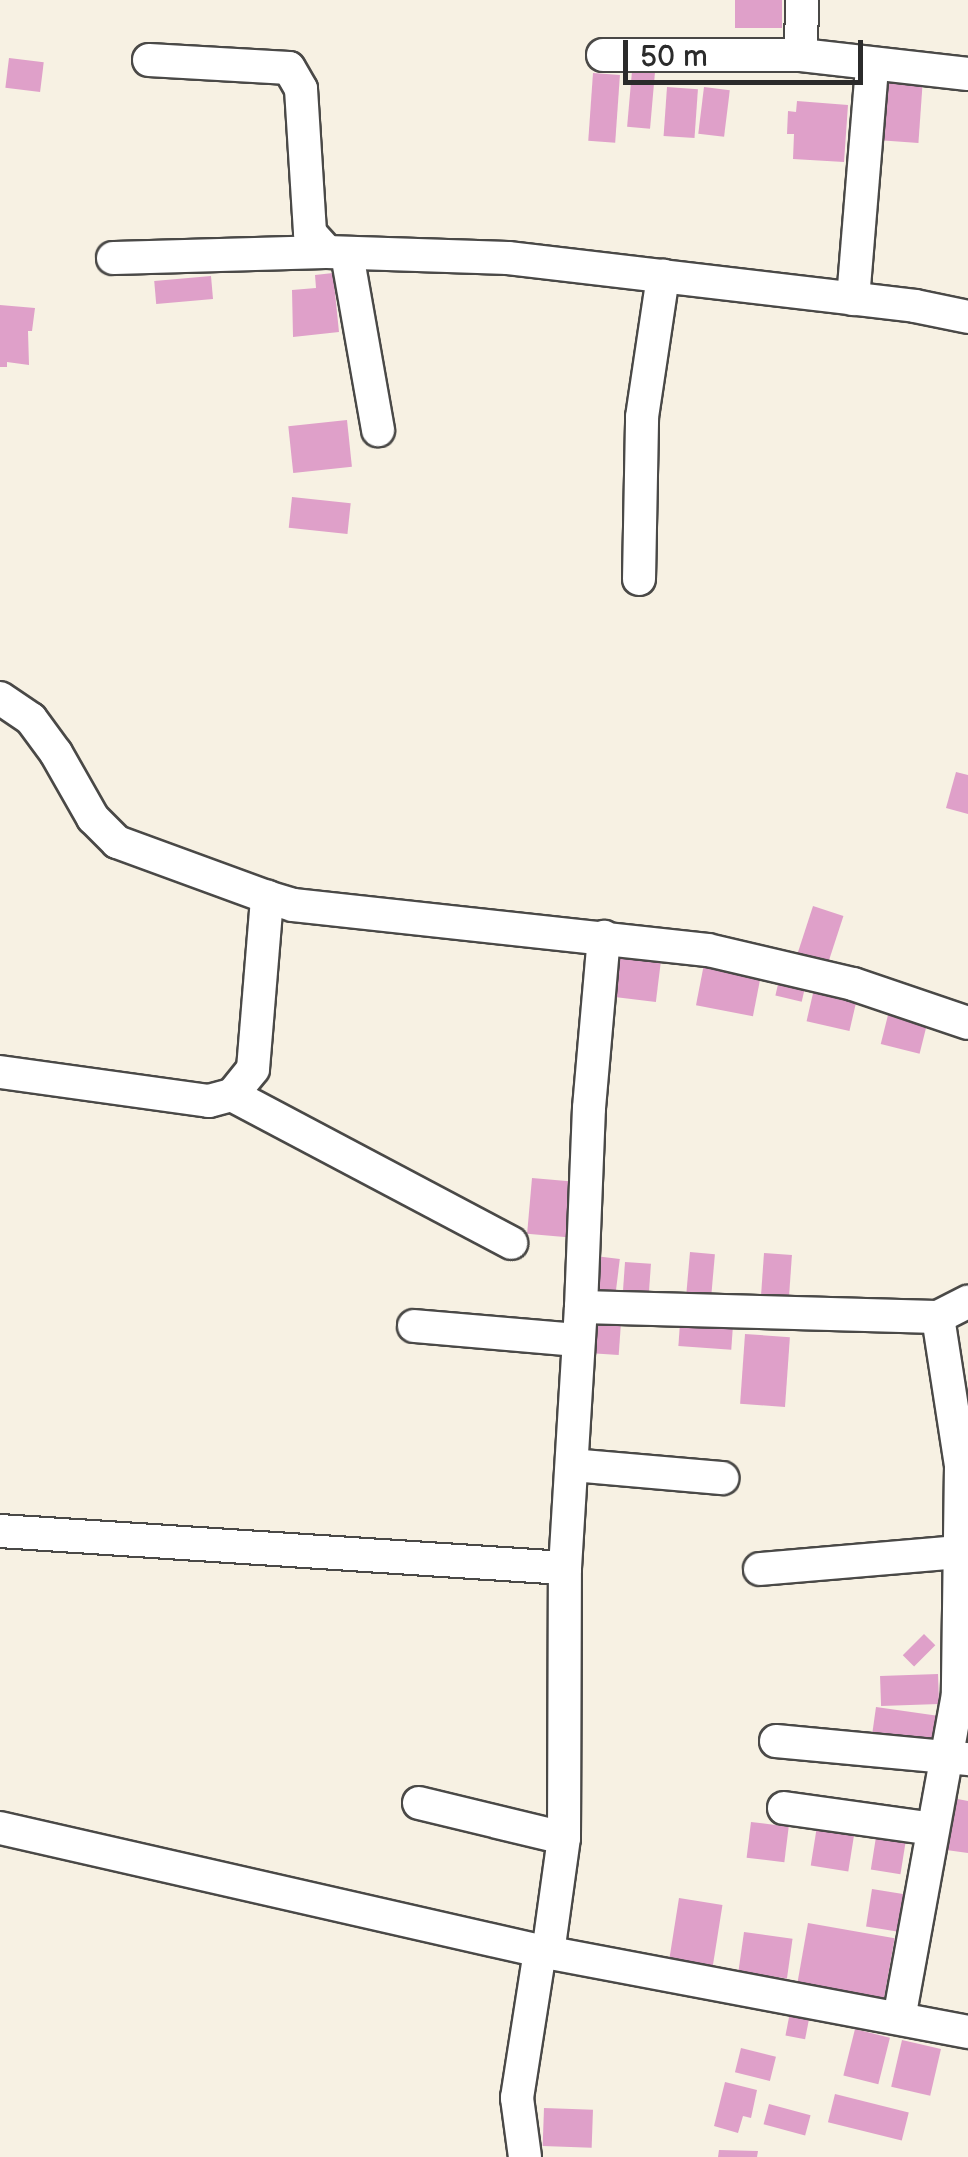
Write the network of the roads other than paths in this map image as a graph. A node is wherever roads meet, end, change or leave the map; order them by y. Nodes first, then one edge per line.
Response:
1 (802, 0) edge
2 (603, 55) dead end
3 (801, 56) junction
4 (149, 60) dead end
5 (872, 66) junction
6 (968, 74) edge
7 (337, 253) junction
8 (113, 258) dead end
9 (663, 276) junction
10 (852, 299) junction
11 (968, 316) edge
12 (378, 430) dead end
13 (640, 579) dead end
14 (0, 698) edge
15 (267, 897) junction
16 (604, 937) junction
17 (968, 1023) edge
18 (0, 1072) edge
19 (232, 1095) junction
20 (511, 1243) dead end
21 (968, 1302) edge
22 (938, 1318) junction
23 (580, 1323) junction
24 (414, 1326) dead end
25 (963, 1425) edge
26 (572, 1465) junction
27 (722, 1478) dead end
28 (0, 1531) edge
29 (960, 1552) junction
30 (565, 1568) junction
31 (760, 1569) dead end
32 (776, 1740) dead end
33 (958, 1757) edge
34 (419, 1803) dead end
35 (784, 1808) dead end
36 (0, 1828) edge
37 (934, 1829) junction
38 (564, 1838) junction
39 (544, 1952) junction
40 (899, 2018) junction
41 (968, 2032) edge
42 (525, 2157) edge

1 - 3 street
2 - 3 street
3 - 5 street
4 - 7 street
5 - 6 street
5 - 10 street
7 - 8 street
7 - 9 street
7 - 12 street
9 - 10 street
9 - 13 street
10 - 11 street
14 - 15 street
15 - 16 street
15 - 19 street
16 - 17 street
16 - 23 street
18 - 19 street
19 - 20 street
21 - 22 street
22 - 23 street
22 - 25 street
23 - 24 street
23 - 26 street
25 - 29 street
26 - 27 street
26 - 30 street
28 - 30 street
29 - 31 street
29 - 33 street
30 - 38 street
32 - 33 street
33 - 37 street
34 - 38 street
35 - 37 street
36 - 39 street
37 - 40 street
38 - 39 street
39 - 40 street
39 - 42 street
40 - 41 street

